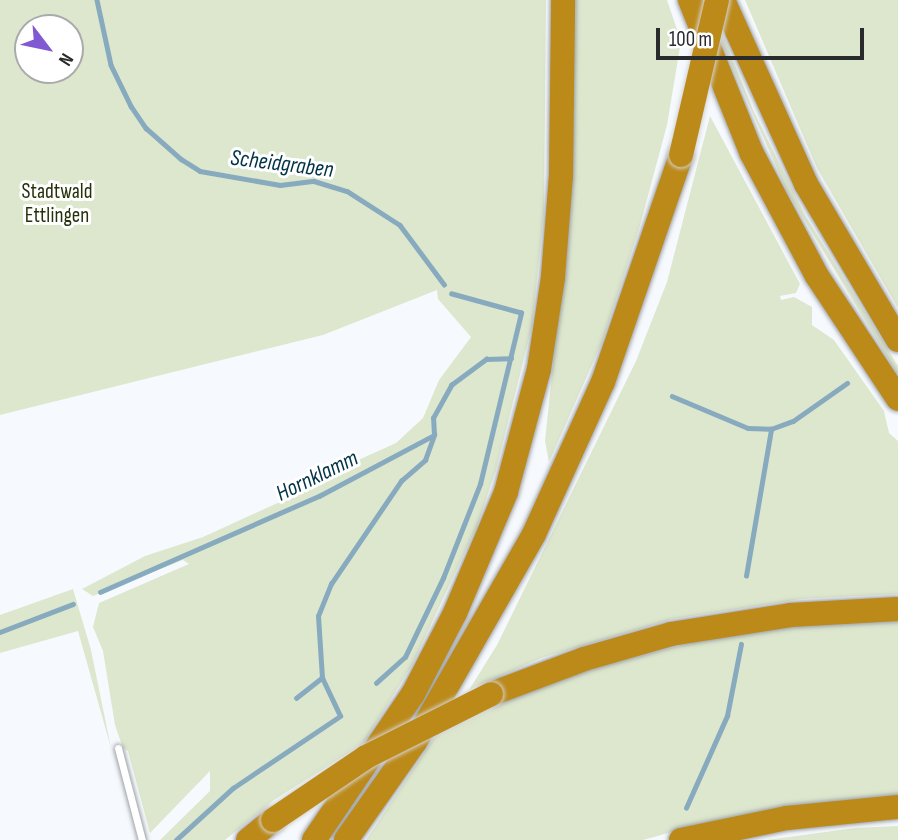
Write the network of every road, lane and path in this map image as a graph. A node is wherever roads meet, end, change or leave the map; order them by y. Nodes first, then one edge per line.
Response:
1 (563, 0) edge
2 (690, 0) edge
3 (717, 0) edge
4 (723, 0) edge
5 (898, 340) edge
6 (898, 399) edge
7 (898, 608) edge
8 (118, 748) dead end
9 (898, 807) edge
10 (142, 840) edge
11 (248, 840) edge
12 (314, 840) edge
13 (346, 840) edge
14 (681, 840) edge

1 - 12 highway
2 - 6 highway
3 - 13 highway, bridge
4 - 5 highway
7 - 11 highway, bridge
8 - 10 lane
9 - 14 highway

